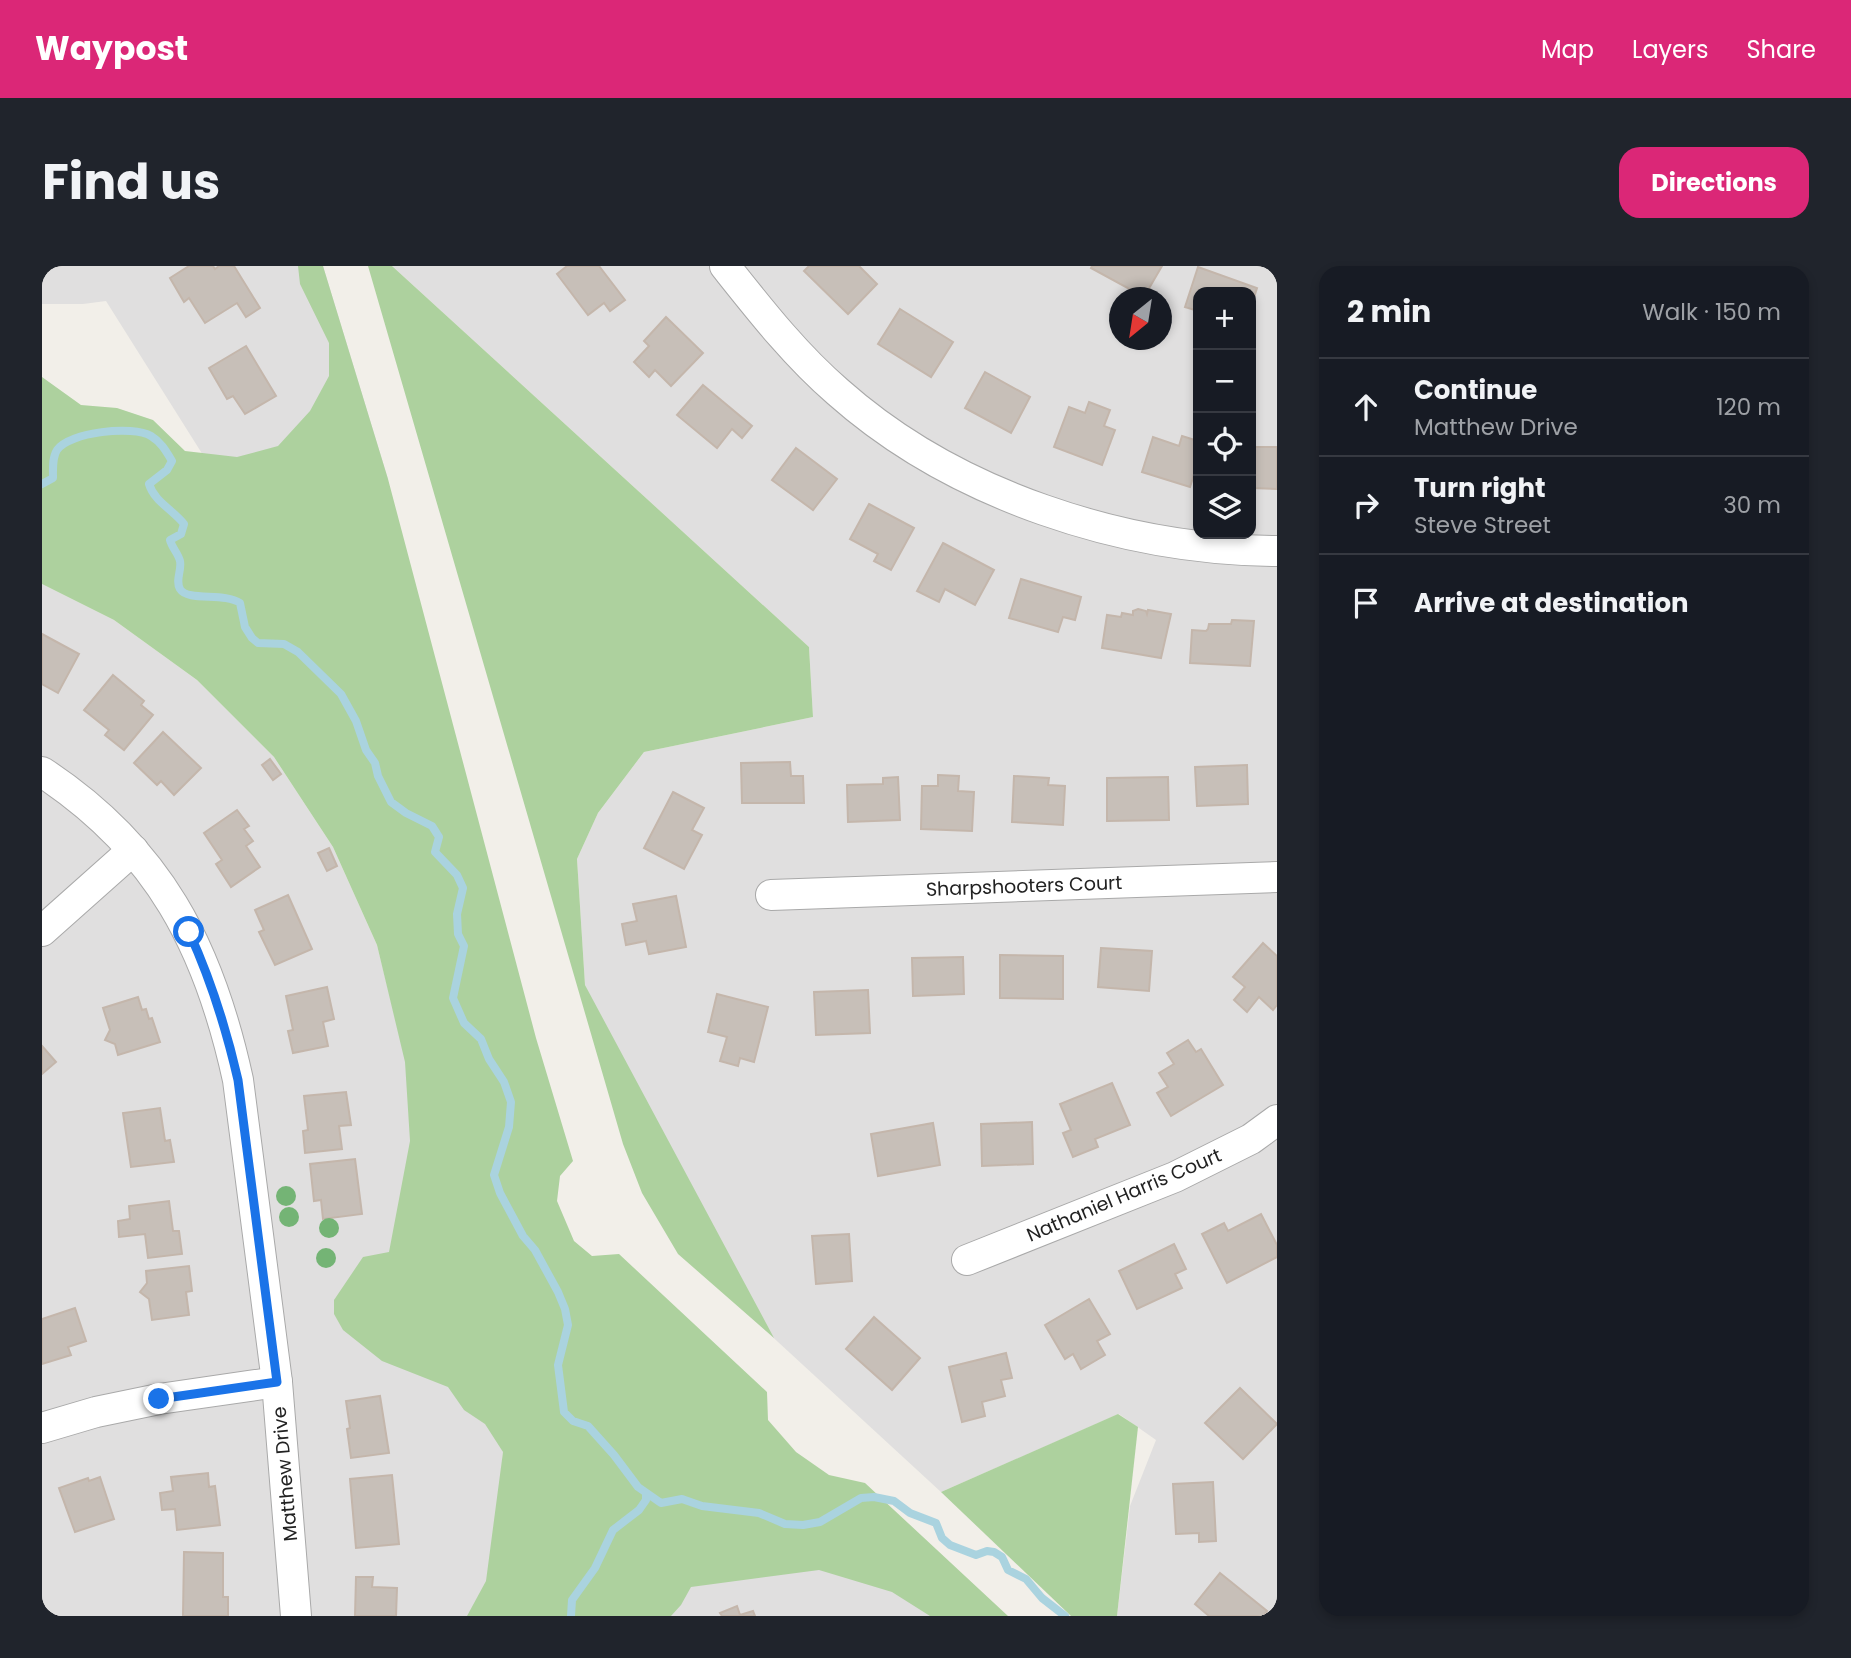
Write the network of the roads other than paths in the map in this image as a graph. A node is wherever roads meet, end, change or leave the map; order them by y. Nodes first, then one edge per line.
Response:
1 (725, 266) edge
2 (1277, 551) edge
3 (42, 772) edge
4 (133, 850) junction
5 (1277, 877) edge
6 (771, 895) dead end
7 (42, 931) edge
8 (1277, 1120) edge
9 (967, 1260) dead end
10 (277, 1382) junction
11 (42, 1428) edge
12 (296, 1616) edge

1 - 2 street
3 - 4 street, Matthew Drive
4 - 7 street
4 - 10 street, Matthew Drive
5 - 6 street, Sharpshooters Court
8 - 9 street, Nathaniel Harris Court
10 - 11 street
10 - 12 street, Matthew Drive

